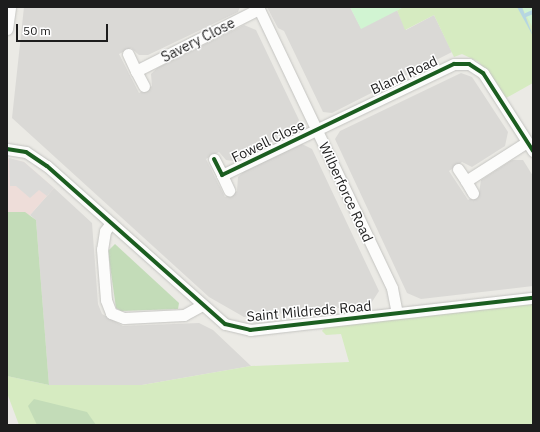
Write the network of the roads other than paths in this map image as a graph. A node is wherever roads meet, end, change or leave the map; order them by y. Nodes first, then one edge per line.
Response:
1 (10, 7) edge
2 (259, 8) edge
3 (7, 29) edge
4 (128, 54) dead end
5 (136, 71) junction
6 (144, 86) dead end
7 (317, 129) junction
8 (530, 147) edge
9 (7, 149) edge
10 (214, 159) dead end
11 (458, 169) dead end
12 (222, 175) junction
13 (466, 181) junction
14 (230, 190) dead end
15 (472, 193) dead end
16 (111, 223) junction
17 (533, 298) edge
18 (202, 305) junction
19 (397, 313) junction

1 - 3 street
2 - 5 street, Savery Close
2 - 7 street, Wilberforce Road
4 - 5 street
5 - 6 street
7 - 8 street, Bland Road
7 - 12 street, Fowell Close
7 - 19 street, Wilberforce Road
8 - 13 street
9 - 16 street, Saint Mildreds Road
10 - 12 street, Fowell Close
11 - 13 street
12 - 14 street, Fowell Close
13 - 15 street
16 - 18 street, Saint Mildreds Road
16 - 18 street
17 - 19 street, Saint Mildreds Road
18 - 19 street, Saint Mildreds Road

